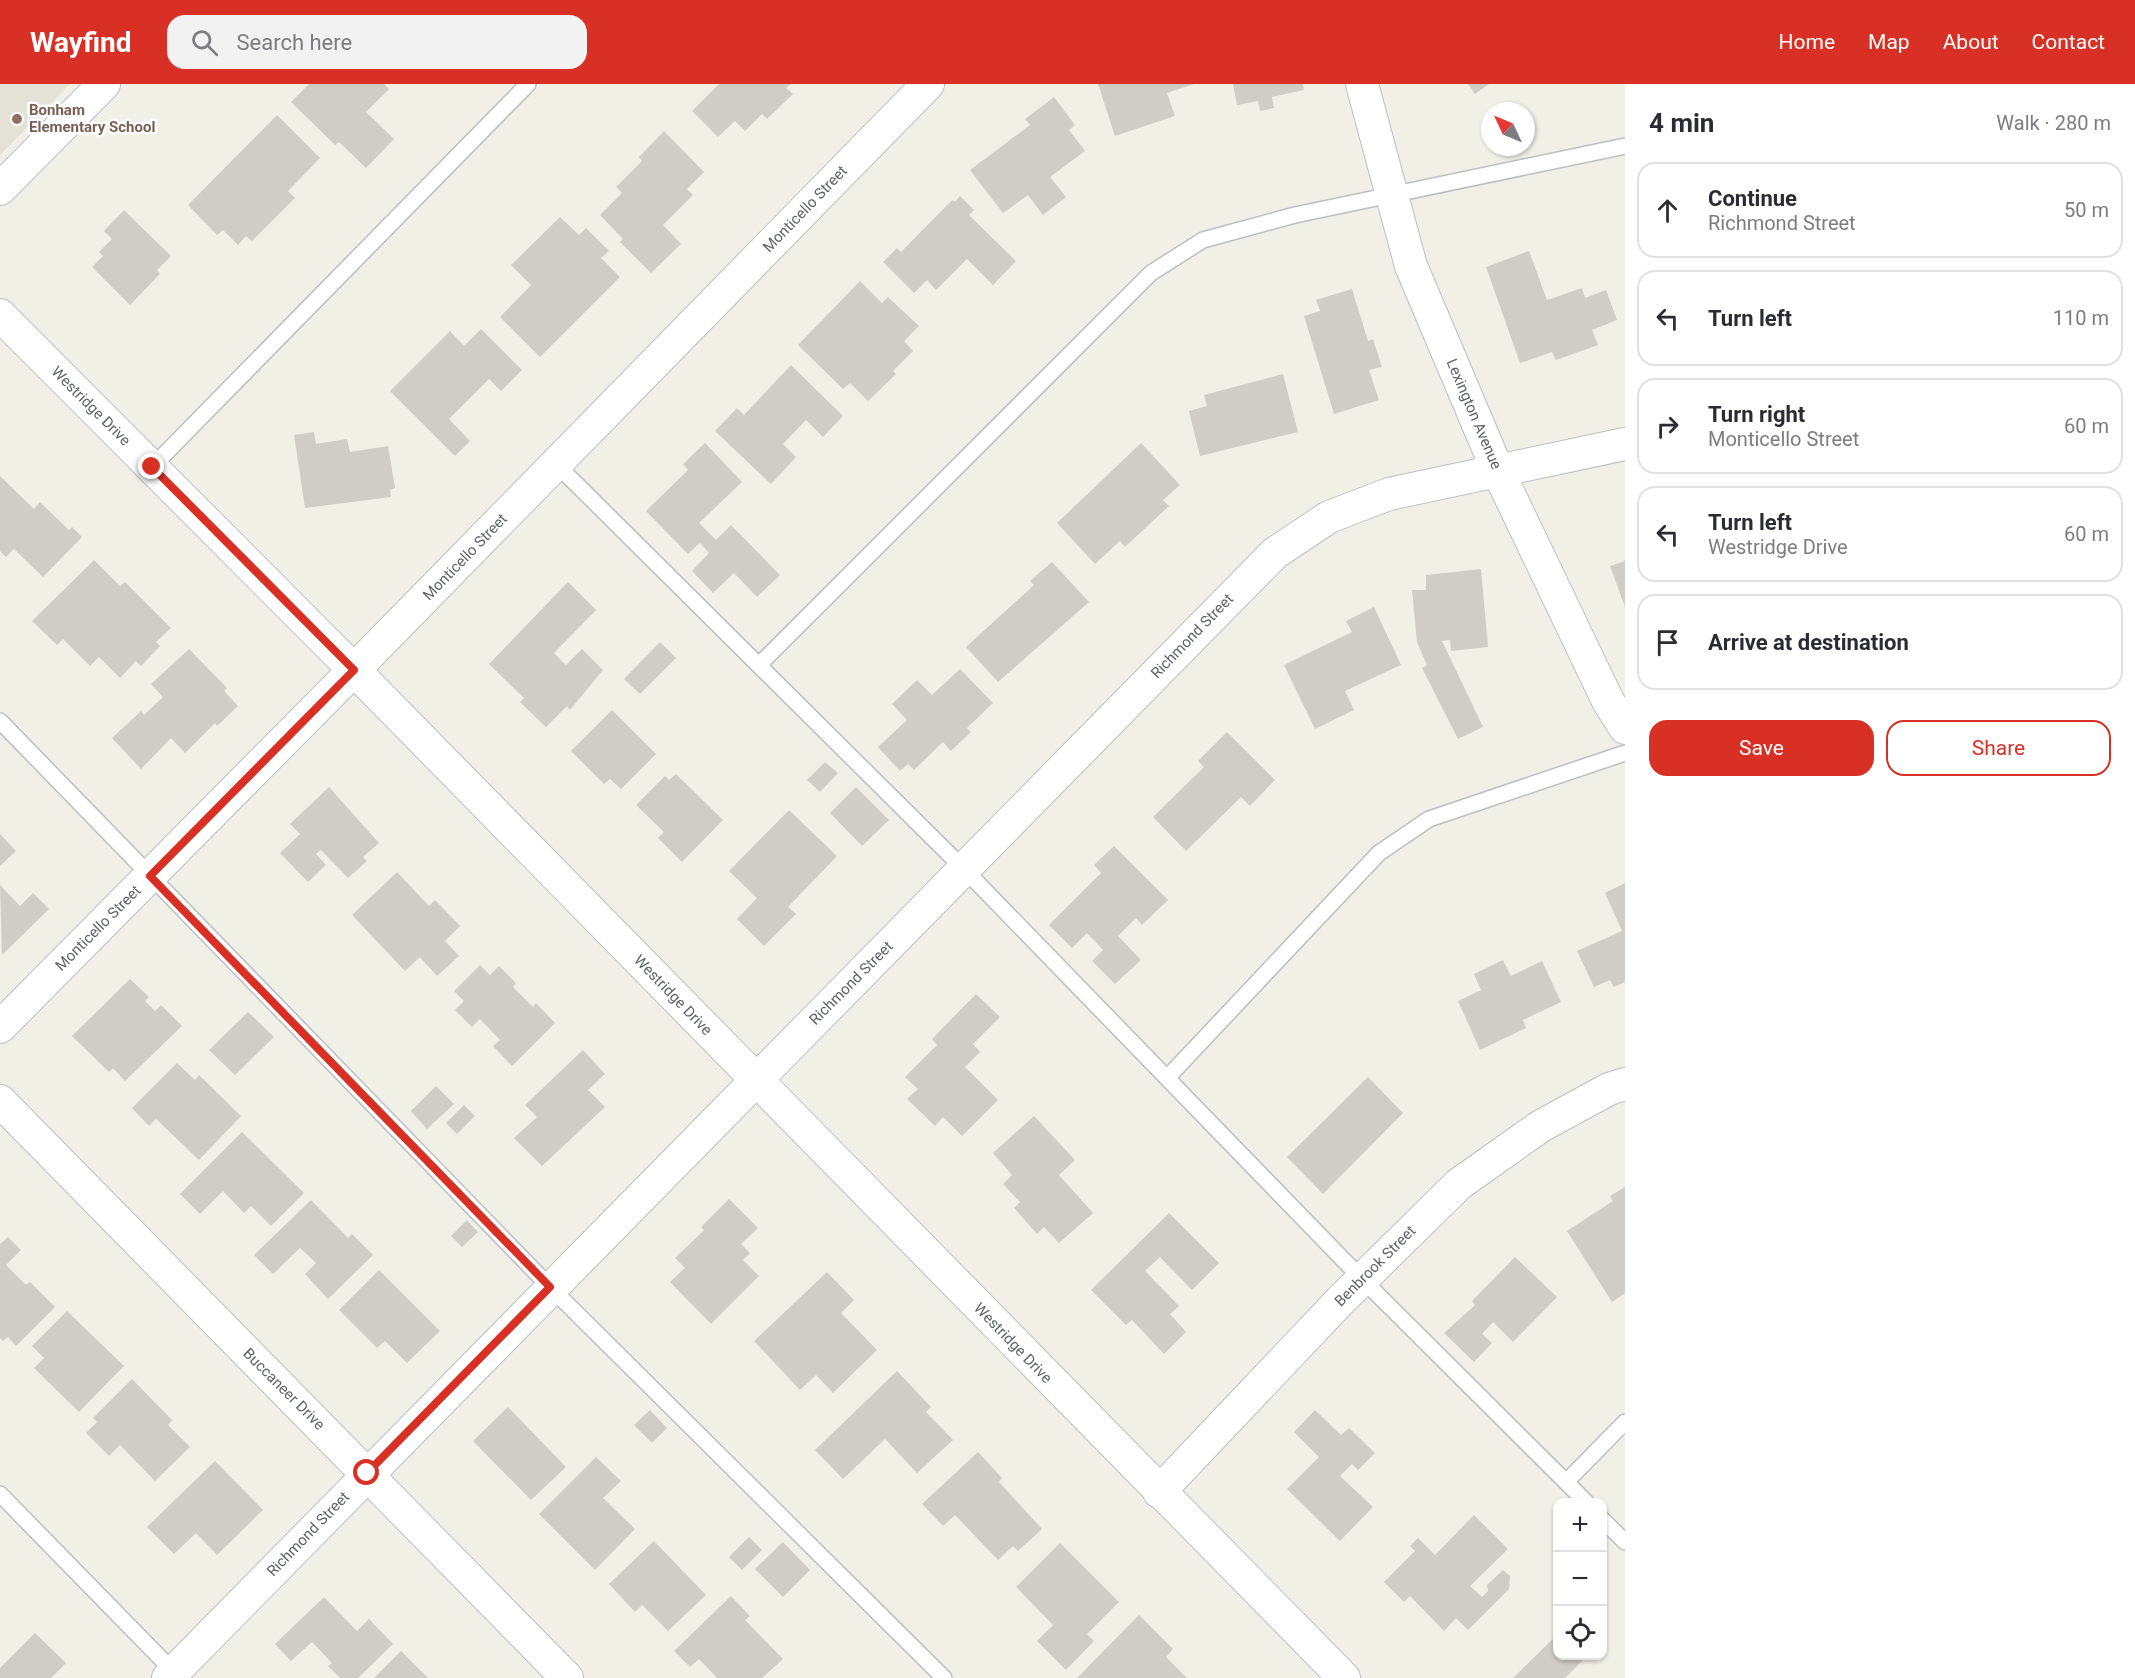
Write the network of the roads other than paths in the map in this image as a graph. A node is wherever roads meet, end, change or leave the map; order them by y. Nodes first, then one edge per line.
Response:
1 (104, 84) edge
2 (528, 84) edge
3 (928, 84) edge
4 (1362, 84) edge
5 (1625, 146) edge
6 (0, 189) edge
7 (1391, 195) junction
8 (0, 315) edge
9 (1625, 444) edge
10 (556, 464) junction
11 (152, 467) junction
12 (1497, 469) junction
13 (759, 665) junction
14 (354, 670) junction
15 (0, 721) edge
16 (1625, 728) edge
17 (1625, 753) edge
18 (963, 868) junction
19 (150, 876) junction
20 (0, 1027) edge
21 (1167, 1078) junction
22 (756, 1080) junction
23 (1625, 1084) edge
24 (0, 1101) edge
25 (1362, 1279) junction
26 (550, 1287) junction
27 (1625, 1422) edge
28 (367, 1473) junction
29 (1566, 1482) junction
30 (1159, 1492) junction
31 (0, 1494) edge
32 (1581, 1498) edge
33 (1607, 1524) edge
34 (1625, 1542) edge
35 (174, 1676) edge
36 (567, 1678) edge
37 (944, 1678) edge
38 (1344, 1678) edge

1 - 6 street
2 - 11 lane
3 - 10 street, Monticello Street
4 - 7 street, Lexington Avenue
5 - 7 lane
7 - 12 street, Lexington Avenue
7 - 13 lane
8 - 11 street, Westridge Drive
9 - 12 street, Richmond Street
10 - 13 lane
10 - 14 street, Monticello Street
11 - 14 street, Westridge Drive
12 - 16 street, Lexington Avenue
12 - 18 street, Richmond Street
13 - 18 lane
14 - 19 street, Monticello Street
14 - 22 street, Westridge Drive
15 - 19 lane
17 - 21 lane
18 - 21 lane
18 - 22 street, Richmond Street
19 - 20 street, Monticello Street
19 - 26 lane
21 - 25 lane
22 - 26 street, Richmond Street
22 - 30 street, Westridge Drive
23 - 25 street, Benbrook Street
24 - 28 street, Buccaneer Drive
25 - 29 lane
25 - 30 street, Benbrook Street
26 - 28 street, Richmond Street
26 - 37 lane
27 - 29 lane
28 - 35 street, Richmond Street
28 - 36 street, Buccaneer Drive
29 - 32 lane
30 - 38 street, Westridge Drive
31 - 35 lane
33 - 34 lane

